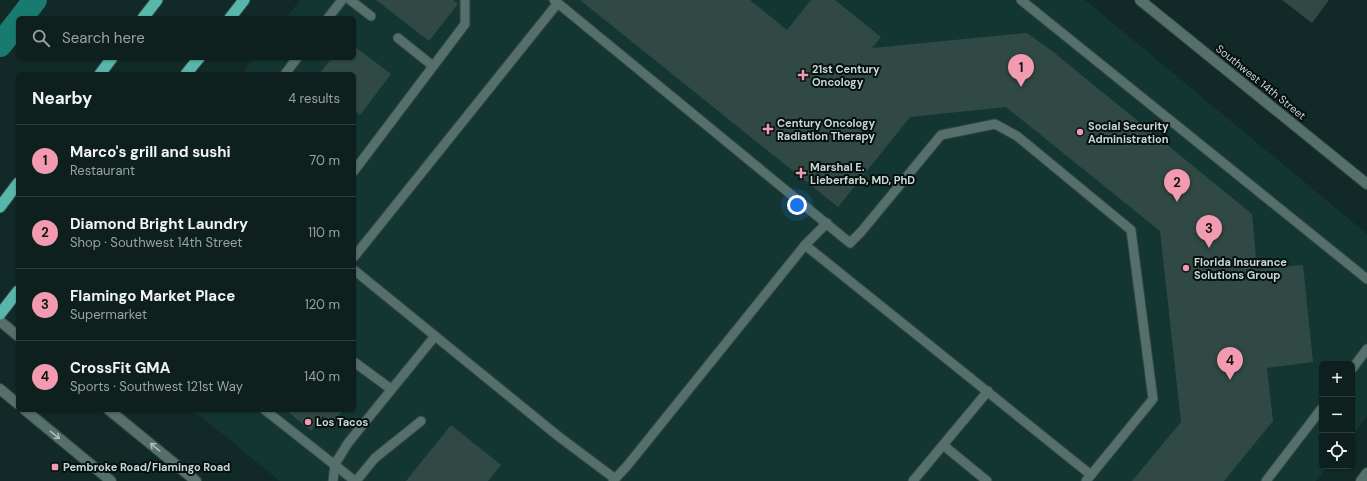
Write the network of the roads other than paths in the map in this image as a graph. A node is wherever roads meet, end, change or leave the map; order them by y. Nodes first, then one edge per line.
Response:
1 (157, 0) edge
2 (244, 0) edge
3 (342, 0) edge
4 (350, 0) edge
5 (465, 0) edge
6 (1021, 0) edge
7 (1140, 0) edge
8 (556, 2) edge
9 (1031, 3) edge
10 (145, 16) edge
11 (232, 16) edge
12 (330, 16) edge
13 (371, 16) dead end
14 (398, 38) dead end
15 (110, 60) edge
16 (197, 60) edge
17 (296, 60) edge
18 (433, 66) junction
19 (102, 72) edge
20 (188, 72) edge
21 (287, 72) edge
22 (358, 159) edge
23 (1367, 184) edge
24 (16, 186) edge
25 (0, 207) edge
26 (827, 223) junction
27 (805, 245) junction
28 (356, 254) edge
29 (356, 272) edge
30 (1367, 279) edge
31 (16, 294) edge
32 (0, 314) edge
33 (0, 321) edge
34 (16, 334) edge
35 (435, 336) junction
36 (1367, 350) edge
37 (356, 363) edge
38 (1355, 365) edge
39 (0, 389) edge
40 (391, 389) junction
41 (988, 392) junction
42 (16, 402) edge
43 (27, 412) edge
44 (111, 412) edge
45 (267, 412) edge
46 (1319, 412) edge
47 (421, 421) dead end
48 (943, 445) junction
49 (335, 464) junction
50 (1367, 473) edge
51 (1089, 478) edge
52 (613, 480) edge
53 (111, 481) edge
54 (196, 481) edge
55 (333, 481) edge
56 (356, 481) edge
57 (914, 481) edge
58 (987, 481) edge
59 (1266, 481) edge
60 (1361, 481) edge

1 - 10 highway
2 - 11 highway
3 - 12 lane
4 - 13 lane
5 - 18 lane
6 - 9 lane
7 - 23 street, Southwest 14th Street
8 - 26 lane
8 - 28 lane
9 - 30 lane
14 - 18 lane
15 - 19 highway
16 - 20 highway
17 - 21 lane
18 - 22 lane
24 - 25 highway
26 - 27 lane
26 - 51 lane
27 - 41 lane
27 - 52 lane
29 - 35 lane
31 - 32 highway
33 - 34 street
35 - 40 lane
35 - 52 lane
36 - 38 lane
37 - 40 lane
39 - 42 street
40 - 49 lane
41 - 48 lane
41 - 51 lane
43 -> 53 street
54 -> 44 street
45 - 49 lane
46 - 59 lane
47 - 56 lane
48 - 57 lane
48 - 58 lane
49 - 55 lane
49 - 56 lane
50 - 60 street

